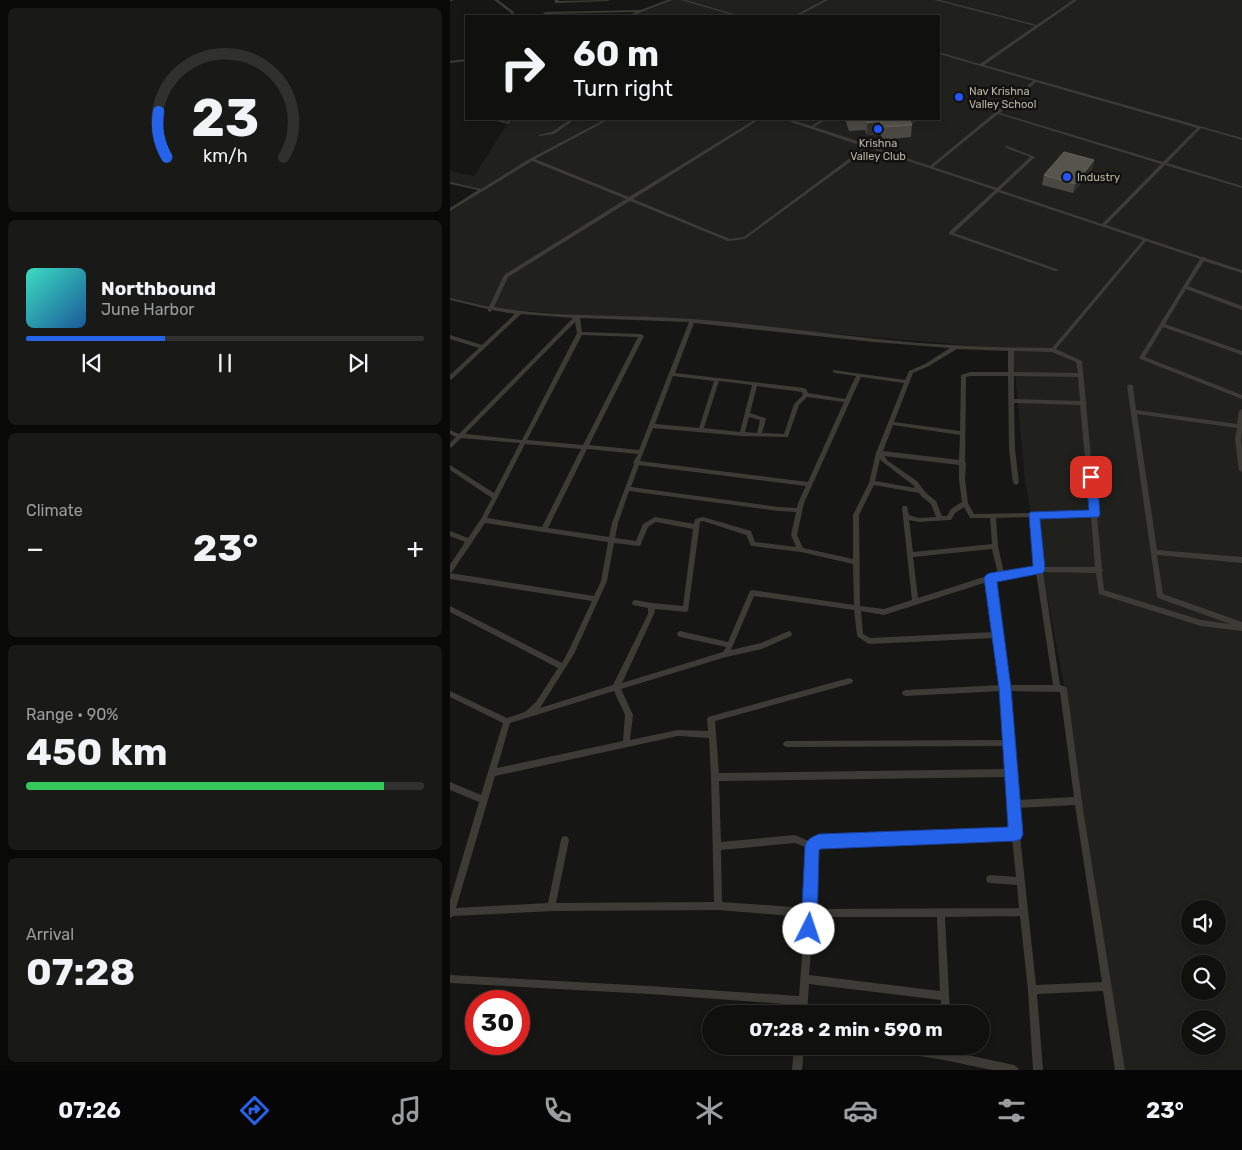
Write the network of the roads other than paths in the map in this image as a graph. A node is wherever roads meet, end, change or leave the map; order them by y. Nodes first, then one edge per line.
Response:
1 (496, 0) edge
2 (557, 0) edge
3 (608, 0) edge
4 (670, 0) edge
5 (683, 0) edge
6 (826, 0) edge
7 (936, 0) edge
8 (1075, 0) edge
9 (643, 10) junction
10 (544, 13) dead end
11 (800, 14) joint
12 (512, 15) edge
13 (631, 15) edge
14 (736, 15) edge
15 (804, 15) edge
16 (1038, 26) junction
17 (940, 53) edge
18 (465, 60) edge
19 (450, 62) edge
20 (982, 64) junction
21 (1036, 80) junction
22 (997, 113) junction
23 (495, 120) edge
24 (511, 120) edge
25 (571, 120) edge
26 (606, 120) edge
27 (756, 120) edge
28 (789, 120) edge
29 (823, 120) edge
30 (812, 127) junction
31 (1200, 127) junction
32 (540, 135) dead end
33 (1242, 139) edge
34 (869, 146) junction
35 (1006, 146) dead end
36 (532, 159) junction
37 (1165, 164) junction
38 (931, 166) junction
39 (450, 183) edge
40 (1242, 188) edge
41 (999, 189) junction
42 (482, 190) junction
43 (630, 199) junction
44 (450, 210) edge
45 (1104, 224) junction
46 (1146, 239) junction
47 (1203, 258) junction
48 (1057, 270) dead end
49 (1242, 272) edge
50 (1185, 287) junction
51 (450, 299) edge
52 (1242, 308) edge
53 (490, 310) junction
54 (520, 312) junction
55 (577, 317) junction
56 (692, 321) junction
57 (1162, 325) junction
58 (580, 332) junction
59 (450, 337) edge
60 (484, 347) junction
61 (956, 347) junction
62 (1053, 350) junction
63 (1011, 351) junction
64 (1242, 353) edge
65 (835, 371) dead end
66 (672, 374) junction
67 (1011, 374) junction
68 (858, 375) junction
69 (1081, 376) junction
70 (450, 378) edge
71 (717, 380) junction
72 (907, 382) junction
73 (755, 384) junction
74 (1130, 386) dead end
75 (806, 395) junction
76 (1242, 397) edge
77 (1013, 400) junction
78 (847, 401) junction
79 (1084, 404) junction
80 (1242, 411) edge
81 (1134, 412) junction
82 (748, 414) junction
83 (891, 424) junction
84 (651, 426) junction
85 (1240, 426) junction
86 (701, 430) junction
87 (450, 432) edge
88 (742, 434) junction
89 (963, 434) junction
90 (759, 435) junction
91 (459, 436) junction
92 (523, 442) junction
93 (450, 446) edge
94 (586, 447) junction
95 (641, 452) junction
96 (879, 453) junction
97 (636, 463) junction
98 (963, 464) junction
99 (450, 467) edge
100 (1242, 470) edge
101 (872, 483) junction
102 (1016, 483) dead end
103 (810, 484) junction
104 (628, 489) junction
105 (921, 491) junction
106 (495, 497) junction
107 (965, 503) junction
108 (905, 508) dead end
109 (800, 510) junction
110 (1095, 514) junction
111 (993, 515) junction
112 (1034, 515) junction
113 (906, 517) junction
114 (940, 519) junction
115 (483, 520) junction
116 (696, 527) junction
117 (544, 529) junction
118 (450, 534) edge
119 (612, 540) junction
120 (469, 541) junction
121 (995, 546) junction
122 (801, 550) junction
123 (1154, 552) junction
124 (910, 555) junction
125 (1242, 560) edge
126 (856, 562) junction
127 (1039, 569) junction
128 (450, 570) edge
129 (1100, 570) junction
130 (450, 576) edge
131 (1002, 576) junction
132 (990, 578) junction
133 (596, 600) junction
134 (915, 602) junction
135 (635, 603) dead end
136 (652, 606) junction
137 (857, 607) junction
138 (450, 609) edge
139 (1242, 627) edge
140 (680, 634) dead end
141 (789, 634) dead end
142 (999, 635) junction
143 (730, 645) junction
144 (726, 654) junction
145 (563, 667) junction
146 (849, 681) dead end
147 (616, 687) junction
148 (1005, 688) junction
149 (1057, 688) junction
150 (906, 693) dead end
151 (450, 694) edge
152 (525, 715) junction
153 (507, 721) junction
154 (712, 735) junction
155 (1009, 743) junction
156 (626, 744) junction
157 (787, 744) dead end
158 (1011, 773) junction
159 (491, 774) junction
160 (715, 777) junction
161 (450, 786) edge
162 (483, 800) junction
163 (1078, 801) junction
164 (1013, 804) junction
165 (1016, 834) junction
166 (565, 840) dead end
167 (717, 846) junction
168 (812, 846) junction
169 (990, 879) dead end
170 (1021, 881) junction
171 (718, 906) junction
172 (551, 907) junction
173 (1024, 912) junction
174 (810, 913) junction
175 (940, 913) junction
176 (450, 914) edge
177 (450, 979) edge
178 (805, 979) junction
179 (1107, 986) junction
180 (1032, 990) junction
181 (945, 996) junction
182 (803, 1001) junction
183 (803, 1005) edge
184 (945, 1005) edge
185 (798, 1055) edge
186 (959, 1055) edge
187 (797, 1070) edge
188 (1014, 1070) edge
189 (1038, 1070) edge
190 (1120, 1070) edge

1 - 12 street
2 - 3 street
4 - 9 street
5 - 14 street
6 - 11 street
7 - 16 street
8 - 16 street
9 - 10 street
9 - 13 street
11 - 15 street
16 - 20 street
17 - 20 street
18 - 19 street
20 - 21 street
21 - 22 street
21 - 31 street
22 - 37 street
22 - 38 street
23 - 24 street
25 - 32 street
26 - 36 street
27 - 43 street
28 - 30 street
29 - 30 street
30 - 34 street
31 - 33 street
31 - 37 street
34 - 38 street
34 - 43 street
35 - 41 street
36 - 42 street
36 - 43 street
37 - 40 street
37 - 45 street
38 - 41 street
39 - 42 street
41 - 45 street
41 - 48 street
42 - 44 street
43 - 53 street
45 - 46 street
46 - 47 street
46 - 62 street
47 - 49 street
47 - 50 street
50 - 52 street
50 - 57 street
51 - 53 street
53 - 54 street
54 - 55 street
54 - 60 street
55 - 56 street
55 - 58 street
55 - 91 street
56 - 61 street
56 - 66 street
57 - 64 street
57 - 76 street
58 - 92 street
58 - 94 street
59 - 60 street
60 - 70 street
61 - 63 street
61 - 72 street
62 - 63 street
62 - 69 street
63 - 67 street
65 - 68 street
66 - 71 street
66 - 84 street
67 - 69 street
67 - 77 street
67 - 89 street
68 - 72 street
68 - 78 street
69 - 79 street
71 - 73 street
71 - 86 street
72 - 83 street
73 - 75 street
73 - 82 street
74 - 81 street
75 - 78 street
75 - 90 street
77 - 79 street
77 - 102 street
78 - 103 street
79 - 110 street
80 - 85 street
81 - 85 street
81 - 123 street
82 - 88 street
82 - 90 street
83 - 89 street
83 - 96 street
84 - 86 street
84 - 95 street
85 - 100 street
86 - 88 street
87 - 91 street
88 - 90 street
89 - 98 street
91 - 92 street
91 - 93 street
92 - 94 street
92 - 106 street
94 - 95 street
94 - 117 street
95 - 97 street
96 - 98 street
96 - 101 street
96 - 105 street
97 - 103 street
97 - 104 street
98 - 107 street
99 - 106 street
101 - 105 street
101 - 126 street
103 - 109 street
104 - 109 street
104 - 119 street
105 - 114 street
106 - 115 street
107 - 111 street
107 - 114 street
108 - 113 street
109 - 122 street
110 - 112 street
110 - 129 street
111 - 112 street
111 - 121 street
112 - 127 street
113 - 114 street
113 - 124 street
115 - 117 street
115 - 120 street
116 - 119 street
116 - 122 street
116 - 136 street
117 - 119 street
118 - 120 street
119 - 133 street
120 - 128 street
121 - 124 street
121 - 131 street
122 - 126 street
123 - 125 street
123 - 139 street
124 - 134 street
126 - 137 street
127 - 129 street
127 - 131 street
127 - 149 street
129 - 139 street
130 - 133 street
131 - 132 street
132 - 134 street
132 - 142 street
133 - 145 street
134 - 137 street
135 - 136 street
136 - 147 street
137 - 142 street
137 - 143 street
138 - 145 street
140 - 143 street
141 - 144 street
142 - 148 street
143 - 144 street
144 - 147 street
145 - 152 street
146 - 154 street
147 - 152 street
147 - 156 street
148 - 149 street
148 - 150 street
148 - 155 street
149 - 163 street
151 - 153 street
152 - 153 street
153 - 159 street
154 - 156 street
154 - 160 street
155 - 157 street
155 - 158 street
156 - 159 street
158 - 160 street
158 - 164 street
159 - 162 street
160 - 167 street
161 - 162 street
162 - 176 street
163 - 164 street
163 - 179 street
164 - 165 street
165 - 168 street
165 - 170 street
166 - 172 street
167 - 168 street
167 - 171 street
168 - 174 street
169 - 170 street
170 - 173 street
171 - 172 street
171 - 174 street
172 - 176 street
173 - 175 street
173 - 180 street
174 - 175 street
174 - 178 street
175 - 181 street
177 - 182 street
178 - 181 street
178 - 182 street
179 - 180 street
179 - 190 street
180 - 189 street
181 - 184 street
182 - 183 street
185 - 187 street
186 - 188 street

